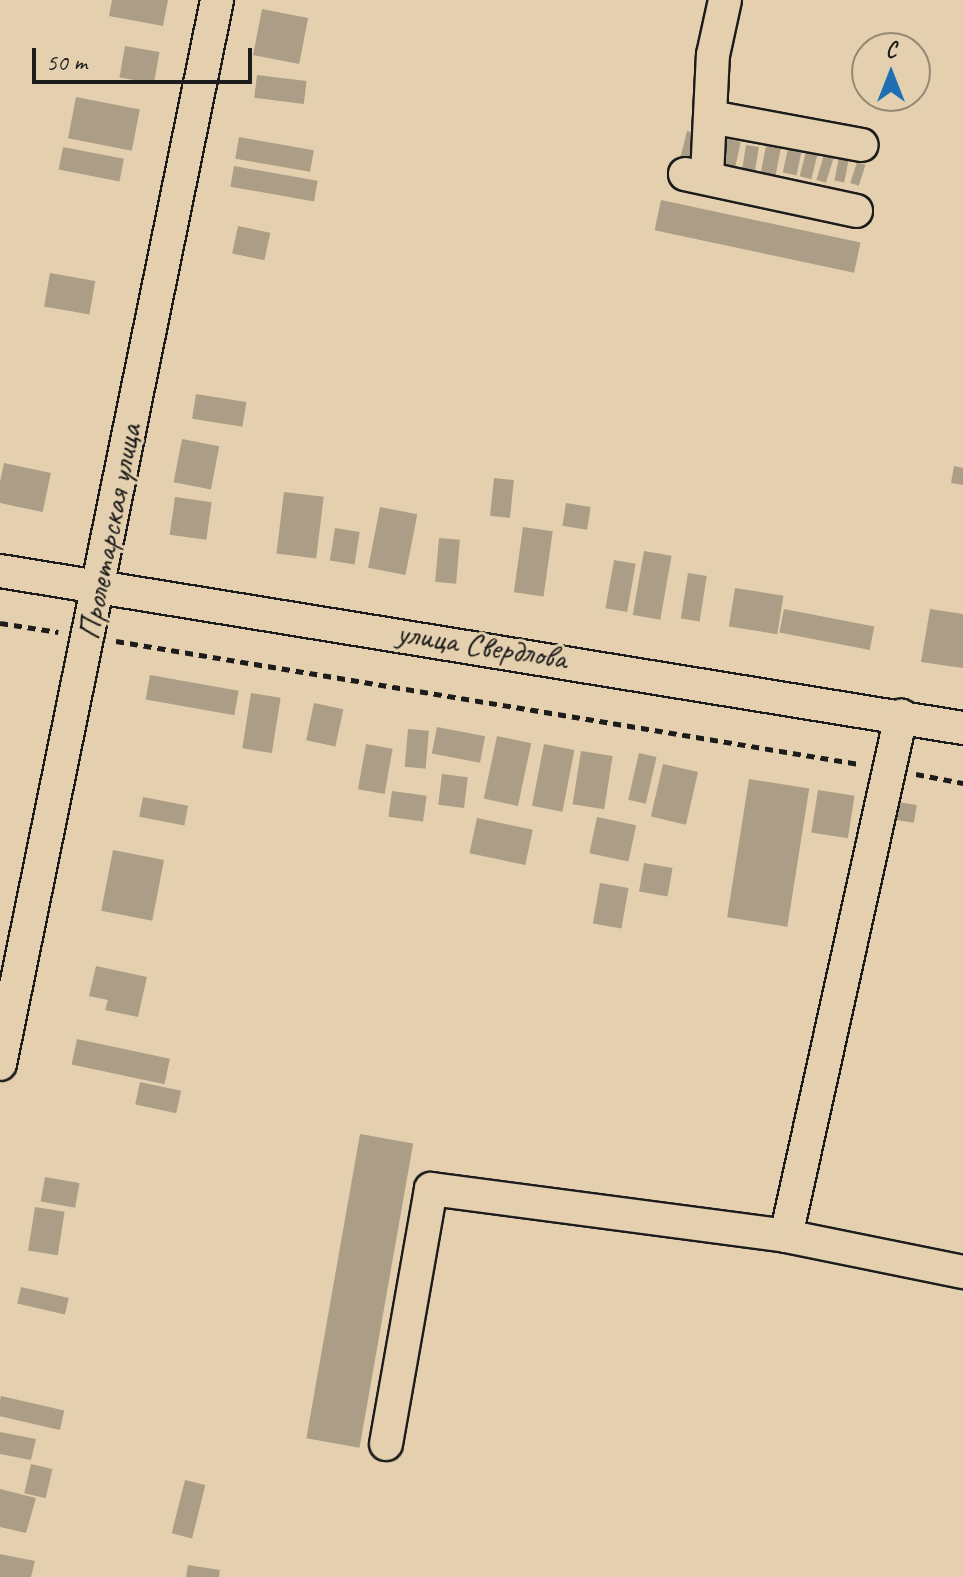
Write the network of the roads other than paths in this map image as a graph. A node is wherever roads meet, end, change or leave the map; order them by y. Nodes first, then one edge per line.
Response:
1 (217, 0) edge
2 (725, 0) edge
3 (716, 118) junction
4 (862, 145) dead end
5 (856, 211) dead end
6 (0, 571) edge
7 (99, 587) junction
8 (901, 716) junction
9 (963, 728) edge
10 (0, 1064) edge
11 (786, 1236) junction
12 (963, 1272) edge
13 (386, 1444) dead end

1 - 7 street, Пролетарская улица
2 - 3 street
3 - 4 street
3 - 5 street
6 - 7 street, улица Свердлова
7 - 8 street, улица Свердлова
7 - 10 street, Пролетарская улица
8 - 9 street, улица Свердлова
8 - 11 street
11 - 12 street
11 - 13 street

